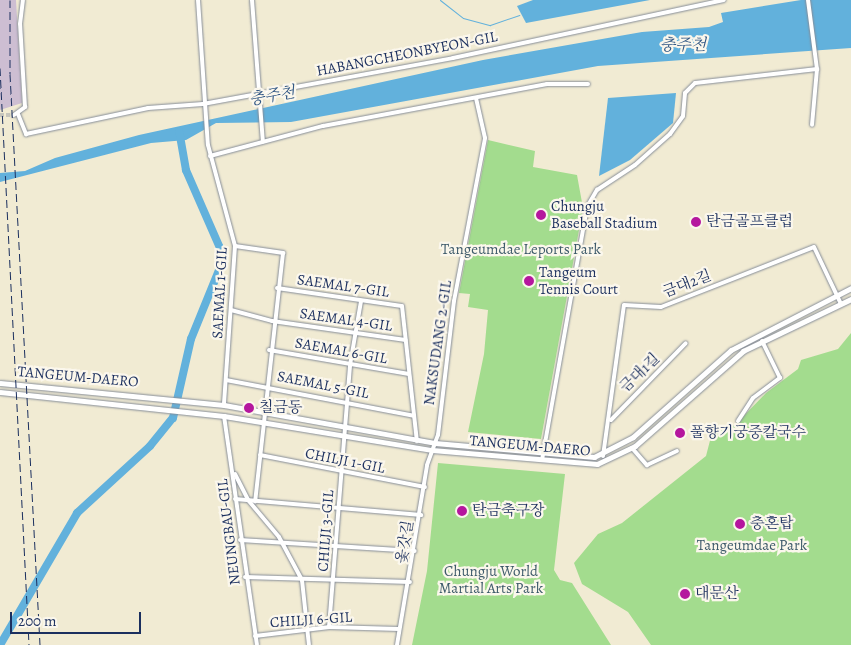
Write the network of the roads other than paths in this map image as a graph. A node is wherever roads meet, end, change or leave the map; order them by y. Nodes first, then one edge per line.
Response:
1 (23, 0) edge
2 (198, 0) edge
3 (252, 0) edge
4 (724, 0) edge
5 (808, 0) edge
6 (817, 69) junction
7 (588, 84) dead end
8 (258, 94) junction
9 (476, 98) junction
10 (203, 104) junction
11 (812, 125) dead end
12 (263, 142) junction
13 (210, 156) junction
14 (235, 246) junction
15 (277, 288) junction
16 (851, 288) edge
17 (837, 295) junction
18 (851, 299) edge
19 (361, 301) junction
20 (841, 304) junction
21 (231, 310) junction
22 (272, 321) junction
23 (356, 332) junction
24 (406, 340) junction
25 (761, 340) junction
26 (686, 343) dead end
27 (269, 350) junction
28 (350, 365) junction
29 (409, 374) junction
30 (226, 380) junction
31 (0, 383) edge
32 (265, 386) junction
33 (0, 392) edge
34 (349, 401) junction
35 (224, 405) junction
36 (264, 412) junction
37 (224, 416) junction
38 (414, 416) junction
39 (611, 420) junction
40 (738, 421) dead end
41 (264, 423) junction
42 (345, 427) junction
43 (344, 437) junction
44 (417, 441) junction
45 (435, 443) junction
46 (632, 448) junction
47 (432, 450) junction
48 (677, 451) dead end
49 (543, 454) junction
50 (260, 455) junction
51 (603, 456) junction
52 (542, 461) junction
53 (233, 470) junction
54 (341, 473) junction
55 (425, 487) junction
56 (235, 499) junction
57 (248, 500) junction
58 (255, 501) junction
59 (338, 508) junction
60 (421, 515) junction
61 (240, 540) junction
62 (281, 542) junction
63 (336, 547) junction
64 (415, 551) junction
65 (245, 577) junction
66 (302, 580) junction
67 (334, 581) junction
68 (410, 582) junction
69 (329, 627) junction
70 (308, 629) junction
71 (399, 629) junction
72 (255, 636) junction
73 (257, 645) edge
74 (309, 645) edge
75 (396, 645) edge

1 - 10 street, HABANGCHEONBYEON-GIL
2 - 10 street, SAEMAL 1-GIL
3 - 8 street
4 - 8 street, HABANGCHEONBYEON-GIL
5 - 6 street
6 - 11 street
6 - 49 street
7 - 9 street
8 - 10 street, HABANGCHEONBYEON-GIL
8 - 12 street
9 - 12 street
9 - 45 street, NAKSUDANG 2-GIL
10 - 13 street, SAEMAL 1-GIL
12 - 13 street
13 - 14 street, SAEMAL 1-GIL
14 - 15 street
14 - 21 street, SAEMAL 1-GIL
15 - 19 street, SAEMAL 7-GIL
15 - 22 street
16 - 17 main road, TANGEUM-DAERO
17 - 20 street
17 - 39 street, 금대2길
17 - 51 main road, TANGEUM-DAERO
18 - 20 main road, TANGEUM-DAERO
19 - 23 street, CHILJI 3-GIL
19 - 24 street, SAEMAL 7-GIL
20 - 25 main road, TANGEUM-DAERO
21 - 22 street, SAEMAL 4-GIL
21 - 30 street, SAEMAL 1-GIL
22 - 23 street, SAEMAL 4-GIL
22 - 27 street
23 - 24 street, SAEMAL 4-GIL
23 - 28 street, CHILJI 3-GIL
24 - 29 street, SAEMAL 4-GIL
25 - 40 street
25 - 46 main road, TANGEUM-DAERO
26 - 39 street, 금대1길
27 - 28 street, SAEMAL 6-GIL
27 - 32 street
28 - 29 street, SAEMAL 6-GIL
28 - 34 street, CHILJI 3-GIL
29 - 38 street, SAEMAL 4-GIL
30 - 32 street, SAEMAL 5-GIL
30 - 35 street, SAEMAL 1-GIL
31 - 35 main road, TANGEUM-DAERO
32 - 34 street, SAEMAL 5-GIL
32 - 36 street
33 - 37 main road, TANGEUM-DAERO
34 - 38 street, SAEMAL 5-GIL
34 - 42 street, CHILJI 3-GIL
35 - 36 main road, TANGEUM-DAERO
36 - 41 street
36 - 42 main road, TANGEUM-DAERO
37 - 41 main road, TANGEUM-DAERO
37 - 53 street, NEUNGBAU-GIL
38 - 44 street, SAEMAL 4-GIL
39 - 51 street, 금대2길
41 - 43 main road, TANGEUM-DAERO
41 - 50 street
42 - 43 street, CHILJI 3-GIL
42 - 44 main road, TANGEUM-DAERO
43 - 47 main road, TANGEUM-DAERO
43 - 54 street, CHILJI 3-GIL
44 - 45 main road, TANGEUM-DAERO
45 - 47 street, 옻갓길
45 - 49 main road, TANGEUM-DAERO
46 - 48 street
46 - 52 main road, TANGEUM-DAERO
47 - 52 main road, TANGEUM-DAERO
47 - 55 street, 옻갓길
49 - 51 main road, TANGEUM-DAERO
49 - 52 street
50 - 54 street, CHILJI 1-GIL
50 - 58 street
53 - 56 street, NEUNGBAU-GIL
53 - 57 street
54 - 55 street, CHILJI 1-GIL
54 - 59 street, CHILJI 3-GIL
55 - 60 street, 옻갓길
56 - 57 street
56 - 61 street, NEUNGBAU-GIL
57 - 58 street
57 - 62 street
58 - 59 street
59 - 60 street
59 - 63 street, CHILJI 3-GIL
60 - 64 street, 옻갓길
61 - 62 street
61 - 65 street, NEUNGBAU-GIL
62 - 63 street
62 - 66 street
63 - 64 street
63 - 67 street, CHILJI 3-GIL
64 - 68 street, 옻갓길
65 - 66 street
65 - 72 street, NEUNGBAU-GIL
66 - 67 street
66 - 70 street
67 - 68 street
67 - 69 street, CHILJI 3-GIL
68 - 71 street, 옻갓길
69 - 70 street, CHILJI 6-GIL
69 - 71 street, CHILJI 6-GIL
70 - 72 street, CHILJI 6-GIL
70 - 74 street
71 - 75 street, 옻갓길
72 - 73 street, NEUNGBAU-GIL

